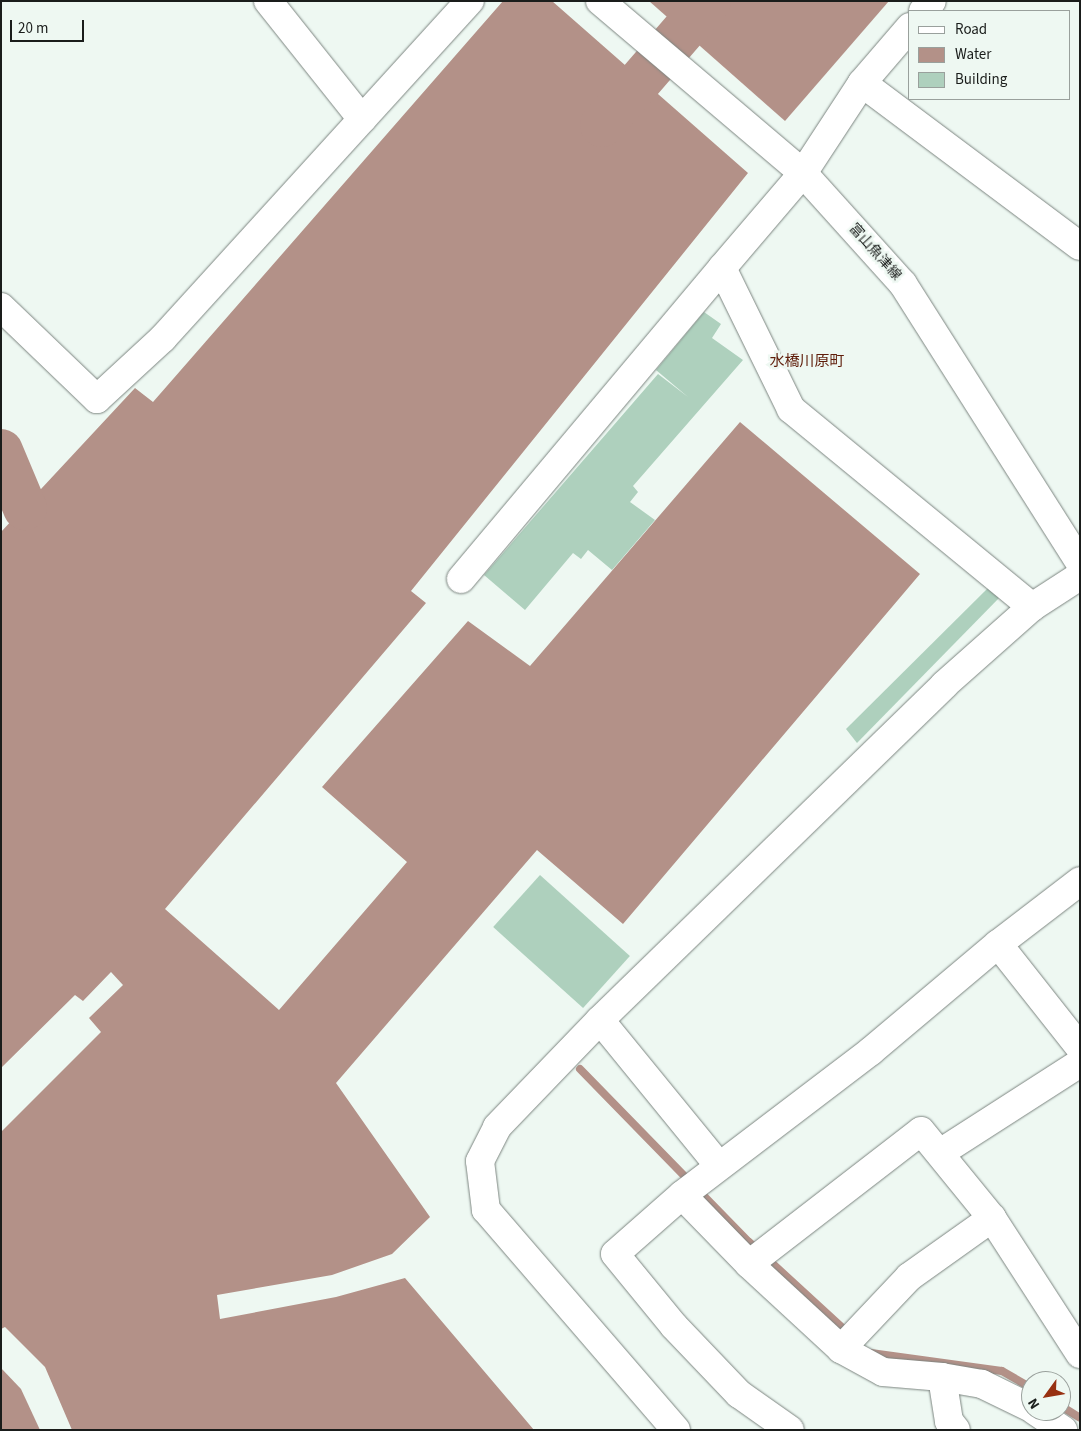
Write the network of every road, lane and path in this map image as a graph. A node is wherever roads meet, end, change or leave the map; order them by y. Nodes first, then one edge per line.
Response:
1 (268, 1) edge
2 (470, 1) edge
3 (600, 1) edge
4 (908, 29) edge
5 (862, 83) junction
6 (362, 119) junction
7 (803, 174) junction
8 (1080, 246) edge
9 (722, 268) junction
10 (1, 307) edge
11 (1080, 563) edge
12 (1080, 576) edge
13 (461, 579) dead end
14 (1032, 607) junction
15 (1080, 881) edge
16 (998, 944) junction
17 (600, 1020) junction
18 (1080, 1048) edge
19 (1080, 1063) edge
20 (940, 1153) junction
21 (719, 1166) junction
22 (682, 1195) junction
23 (992, 1218) junction
24 (749, 1264) junction
25 (841, 1349) junction
26 (1080, 1354) edge
27 (942, 1377) junction
28 (1021, 1403) edge
29 (1050, 1421) edge
30 (676, 1430) edge
31 (790, 1430) edge
32 (956, 1430) edge
33 (1063, 1430) edge

1 - 6 street
2 - 6 street
3 - 7 street, 富山魚津線
4 - 5 street
5 - 7 street
5 - 8 street
6 - 10 street
7 - 9 street
7 - 11 street, 富山魚津線
9 - 13 street
9 - 14 street
12 - 14 street
14 - 17 street
15 - 16 street
16 - 18 street
16 - 21 street
17 - 21 street
17 - 30 street
19 - 20 street
20 - 23 street
20 - 24 street
21 - 22 street
22 - 24 street
22 - 31 street
23 - 25 street
23 - 26 street
24 - 25 street
25 - 27 street
27 - 28 street
27 - 32 street
29 - 33 street

